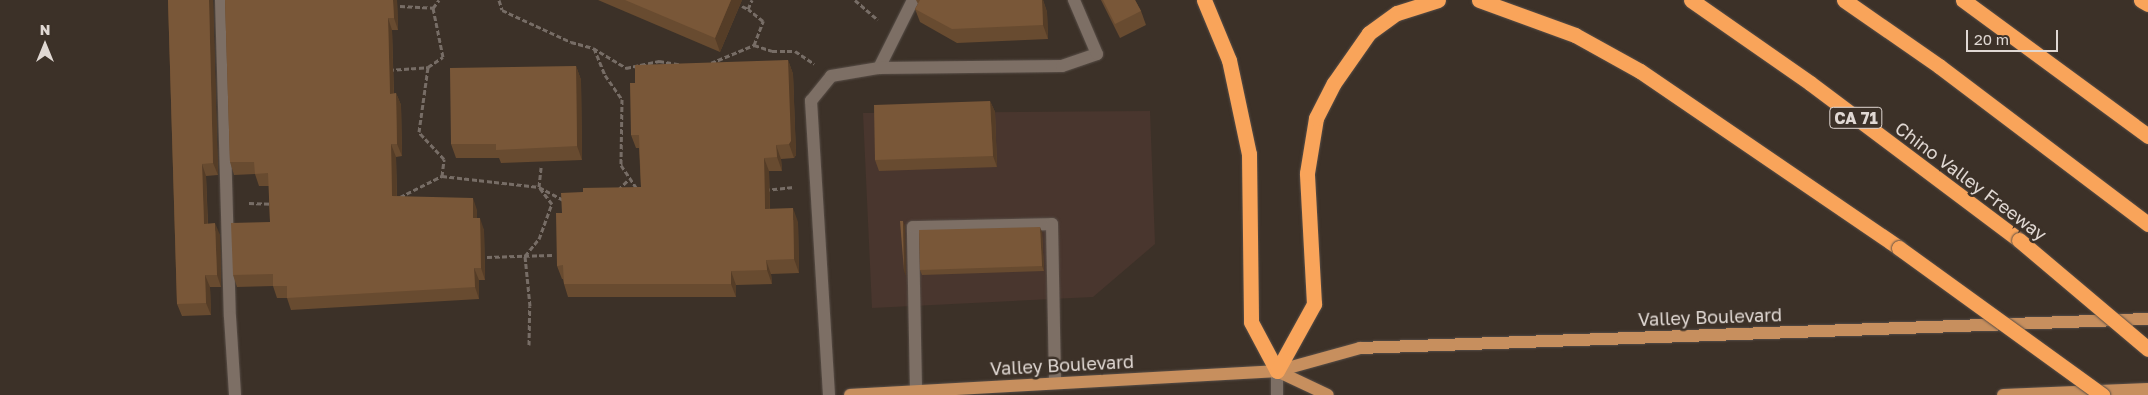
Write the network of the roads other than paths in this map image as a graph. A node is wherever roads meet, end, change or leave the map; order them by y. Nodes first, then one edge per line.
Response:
1 (221, 0) edge
2 (913, 0) edge
3 (1074, 0) edge
4 (1204, 0) edge
5 (1438, 0) edge
6 (1479, 0) edge
7 (1691, 0) edge
8 (1844, 0) edge
9 (1964, 0) edge
10 (2141, 0) edge
11 (2148, 4) edge
12 (879, 68) junction
13 (2148, 136) edge
14 (2148, 224) edge
15 (2148, 319) edge
16 (2148, 348) edge
17 (1277, 371) junction
18 (1055, 382) junction
19 (2148, 389) edge
20 (916, 390) junction
21 (235, 395) edge
22 (829, 395) edge
23 (850, 395) edge
24 (1277, 395) edge
25 (1328, 395) edge
26 (2003, 395) edge
27 (2102, 395) edge

1 - 21 street
2 - 12 street
3 - 12 street
4 - 17 highway
5 - 17 highway
6 - 27 highway, bridge
7 - 16 highway, Chino Valley Freeway / CA 71, bridge
8 - 14 highway
9 - 13 highway
10 - 11 highway
12 - 22 street
15 - 17 main road, Valley Boulevard
17 - 18 main road, Valley Boulevard
17 - 24 street
17 - 25 main road, Valley Boulevard
18 - 20 main road, Valley Boulevard
18 - 20 street
19 - 26 main road
20 - 23 main road, Valley Boulevard

